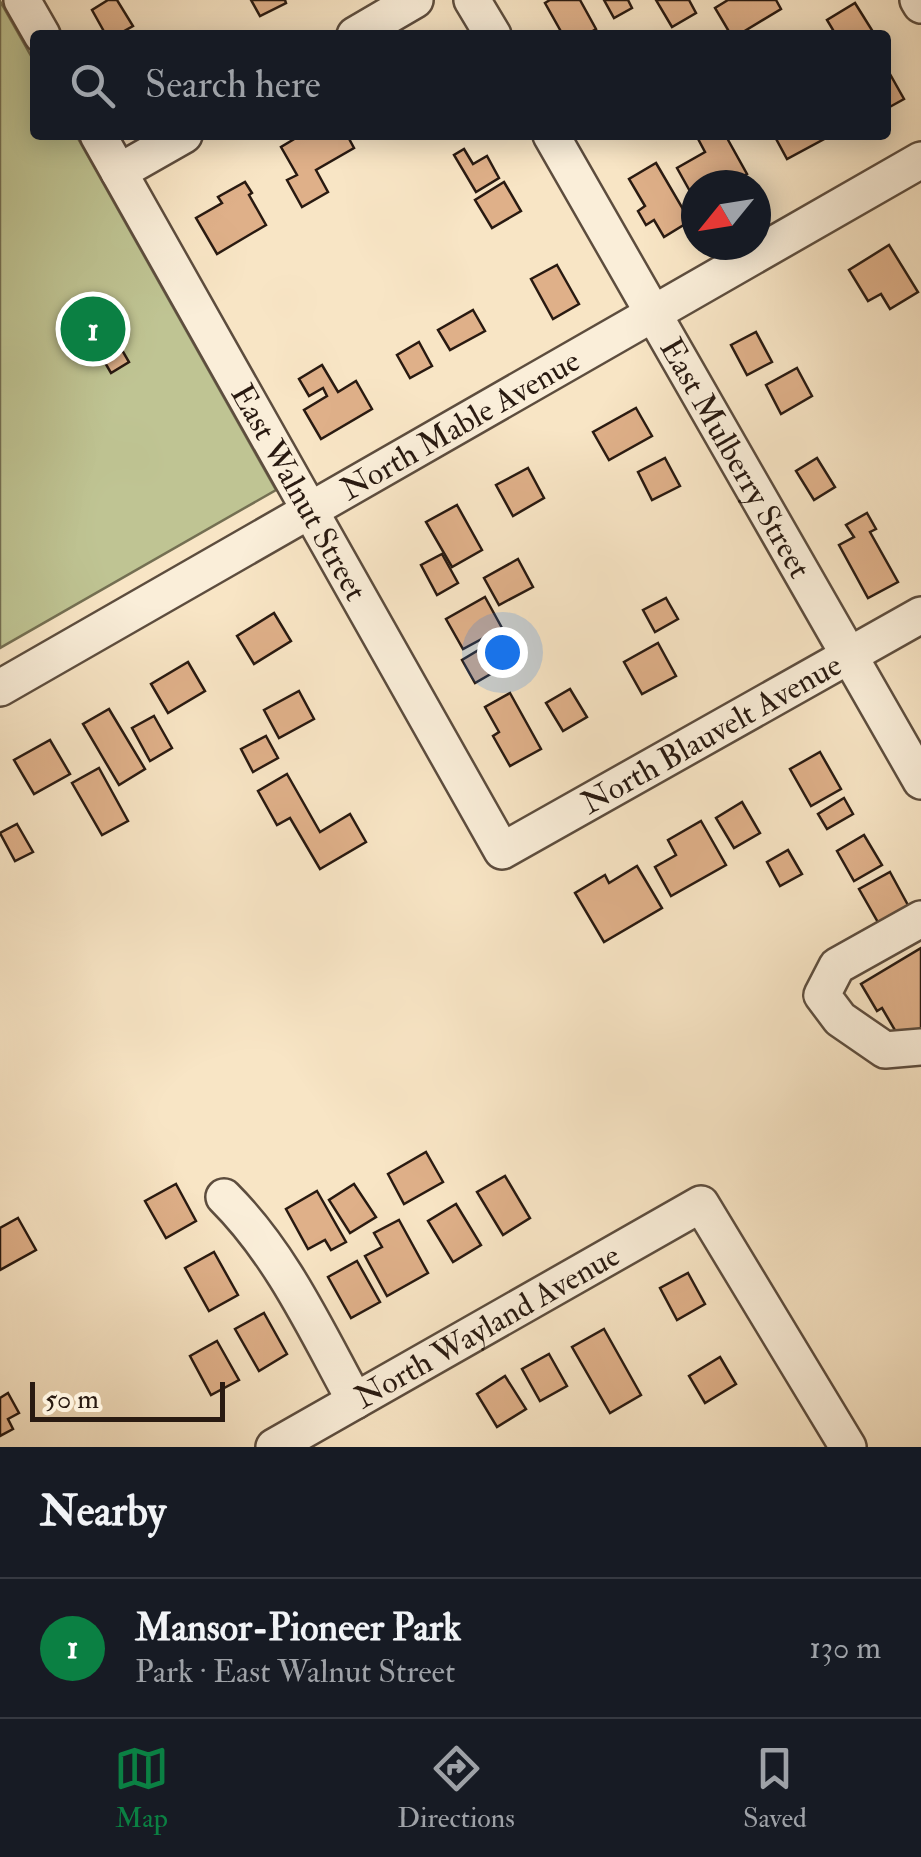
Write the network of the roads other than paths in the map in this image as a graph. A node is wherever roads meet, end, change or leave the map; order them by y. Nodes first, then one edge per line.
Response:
1 (22, 0) edge
2 (415, 0) edge
3 (472, 0) edge
4 (39, 30) edge
5 (364, 30) edge
6 (490, 30) edge
7 (101, 140) edge
8 (175, 140) edge
9 (553, 140) edge
10 (921, 160) edge
11 (118, 172) junction
12 (654, 313) junction
13 (307, 510) junction
14 (921, 615) edge
15 (850, 656) junction
16 (0, 688) edge
17 (921, 780) edge
18 (502, 851) joint
19 (921, 918) edge
20 (921, 1047) edge
21 (224, 1197) dead end
22 (355, 1402) junction
23 (274, 1447) edge
24 (848, 1447) edge

1 - 4 street
2 - 5 street
3 - 6 street
7 - 11 street, East Walnut Street
8 - 11 street
9 - 12 street, East Mulberry Street
10 - 12 street, North Mable Avenue
11 - 13 street, East Walnut Street
12 - 13 street, North Mable Avenue
12 - 15 street, East Mulberry Street
13 - 16 street, North Mable Avenue
13 - 18 street, East Walnut Street
14 - 15 street, North Blauvelt Avenue
15 - 17 street, East Mulberry Street
15 - 18 street, North Blauvelt Avenue
19 - 20 street
21 - 22 street
22 - 23 street, North Wayland Avenue
22 - 24 street, North Wayland Avenue

